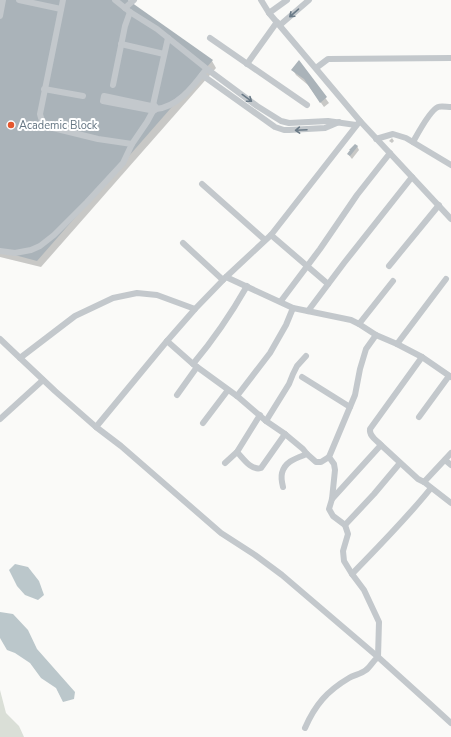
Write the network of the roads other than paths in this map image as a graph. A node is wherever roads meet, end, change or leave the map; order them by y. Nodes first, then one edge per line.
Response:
1 (3, 0) edge
2 (19, 0) edge
3 (63, 0) edge
4 (134, 0) edge
5 (261, 0) edge
6 (287, 0) edge
7 (309, 0) edge
8 (118, 1) edge
9 (61, 9) junction
10 (128, 10) junction
11 (269, 13) junction
12 (0, 16) edge
13 (278, 24) junction
14 (168, 38) junction
15 (210, 38) dead end
16 (121, 44) junction
17 (164, 54) junction
18 (451, 58) edge
19 (247, 64) junction
20 (316, 68) junction
21 (207, 69) junction
22 (202, 75) junction
23 (114, 85) dead end
24 (229, 85) junction
25 (44, 89) junction
26 (225, 91) junction
27 (83, 96) dead end
28 (307, 105) dead end
29 (451, 107) edge
30 (153, 108) junction
31 (339, 122) junction
32 (358, 123) junction
33 (376, 139) junction
34 (413, 142) junction
35 (132, 144) junction
36 (390, 153) junction
37 (451, 164) edge
38 (412, 177) junction
39 (202, 184) dead end
40 (439, 206) junction
41 (451, 219) edge
42 (271, 235) junction
43 (265, 240) junction
44 (183, 242) dead end
45 (0, 251) edge
46 (307, 265) junction
47 (390, 266) dead end
48 (225, 278) junction
49 (446, 280) dead end
50 (392, 281) dead end
51 (328, 284) junction
52 (247, 286) junction
53 (281, 301) junction
54 (195, 308) junction
55 (293, 308) junction
56 (308, 311) junction
57 (359, 324) junction
58 (376, 335) junction
59 (0, 339) edge
60 (167, 341) junction
61 (397, 344) junction
62 (306, 356) dead end
63 (422, 357) junction
64 (20, 358) junction
65 (195, 365) junction
66 (450, 376) edge
67 (302, 377) dead end
68 (43, 380) junction
69 (228, 390) junction
70 (177, 395) dead end
71 (237, 396) junction
72 (350, 408) junction
73 (260, 415) junction
74 (419, 417) dead end
75 (0, 419) edge
76 (266, 421) junction
77 (203, 423) dead end
78 (96, 426) junction
79 (285, 434) junction
80 (381, 445) junction
81 (237, 452) junction
82 (451, 453) edge
83 (307, 454) junction
84 (329, 457) junction
85 (445, 460) junction
86 (226, 463) dead end
87 (400, 463) junction
88 (451, 465) edge
89 (424, 482) junction
90 (283, 486) dead end
91 (431, 488) junction
92 (332, 499) junction
93 (451, 503) edge
94 (345, 525) junction
95 (352, 574) junction
96 (378, 657) junction
97 (451, 723) edge
98 (305, 728) dead end

1 - 12 street
2 - 9 street
3 - 9 street
4 - 10 street
5 - 11 street
6 - 11 street
7 -> 13 street
8 - 10 street
9 - 25 street
10 - 14 street
10 - 16 street
11 - 13 street
13 - 19 street
13 - 20 street
14 - 17 street
14 - 21 street
15 - 19 street
16 - 17 street
16 - 23 street
17 - 30 street
18 - 20 street
19 - 28 street
20 - 32 street
21 - 22 street
21 - 24 street
22 - 26 street
22 - 30 street
24 - 26 street
24 -> 31 street
25 - 27 street
25 - 35 street
31 -> 26 street
29 - 34 street
30 - 30 street
30 - 35 street
31 - 32 street
32 - 33 street
32 - 42 street
33 - 34 street
33 - 36 street
34 - 37 street
35 - 45 street
36 - 38 street
36 - 46 street
38 - 40 street
38 - 51 street
39 - 43 street
40 - 41 street
40 - 47 street
42 - 43 street
42 - 46 street
43 - 48 street
44 - 48 street
46 - 51 street
46 - 53 street
48 - 52 street
48 - 54 street
49 - 61 street
50 - 57 street
51 - 56 street
52 - 53 street
52 - 65 street
53 - 55 street
54 - 60 street
54 - 64 street
55 - 56 street
55 - 71 street
56 - 57 street
57 - 58 street
58 - 61 street
58 - 72 street
59 - 64 street
60 - 65 street
60 - 78 street
61 - 63 street
62 - 76 street
63 - 66 street
63 - 80 street
64 - 68 street
65 - 69 street
65 - 70 street
66 - 74 street
67 - 72 street
68 - 75 street
68 - 78 street
69 - 71 street
69 - 77 street
71 - 73 street
72 - 84 street
73 - 76 street
73 - 81 street
76 - 79 street
78 - 96 street
79 - 81 street
79 - 83 street
80 - 87 street
80 - 92 street
81 - 86 street
82 - 85 street
83 - 84 street
83 - 90 street
84 - 92 street
85 - 88 street
85 - 89 street
87 - 89 street
87 - 94 street
89 - 91 street
91 - 93 street
91 - 95 street
92 - 94 street
94 - 95 street
95 - 96 street
96 - 97 street
96 - 98 street

